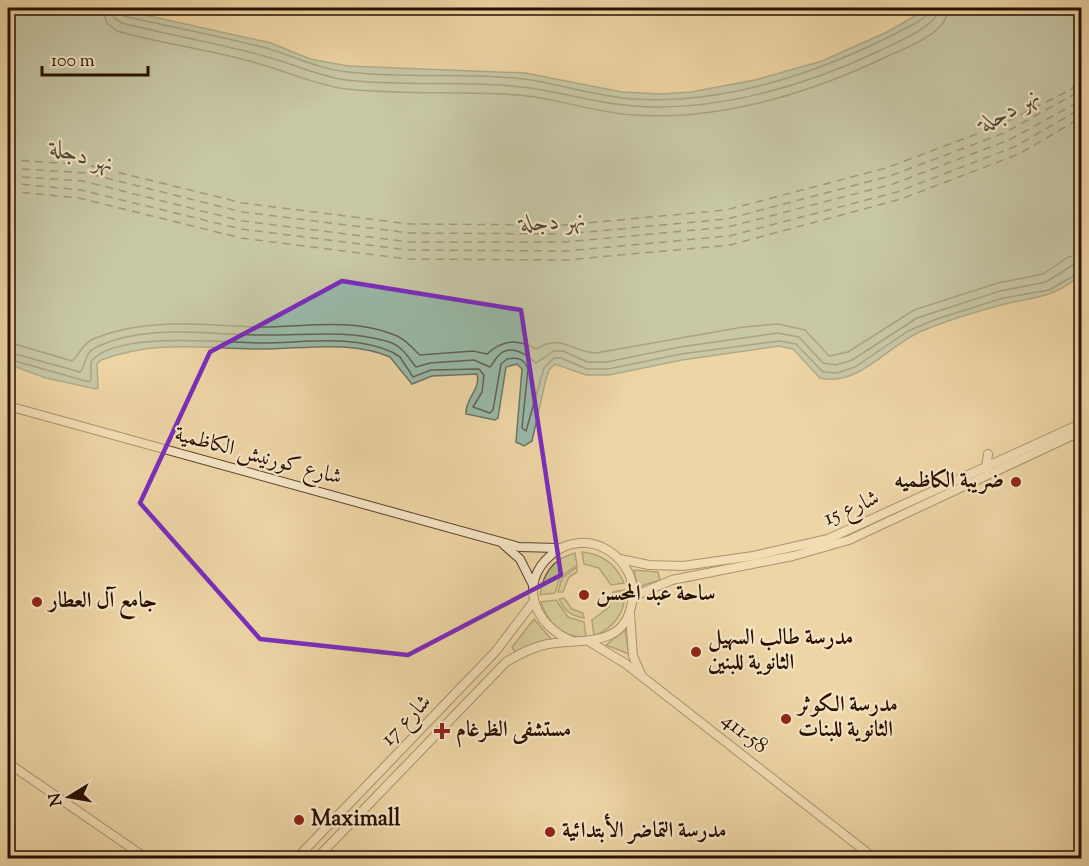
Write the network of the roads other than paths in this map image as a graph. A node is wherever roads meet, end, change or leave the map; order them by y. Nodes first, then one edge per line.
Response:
1 (8, 406) edge
2 (1082, 423) edge
3 (1077, 434) edge
4 (1071, 448) dead end
5 (988, 454) dead end
6 (986, 468) junction
7 (499, 541) junction
8 (562, 547) junction
9 (620, 558) junction
10 (534, 587) junction
11 (534, 601) junction
12 (632, 605) junction
13 (572, 641) junction
14 (590, 642) junction
15 (643, 677) junction
16 (8, 763) edge
17 (146, 858) edge
18 (297, 858) edge
19 (317, 858) edge
20 (874, 858) edge

1 - 7 street, شارع كورنيش الكاظمية
2 - 6 street, شارع 15
3 - 4 street
3 - 12 street, شارع 15
5 - 6 street
6 - 9 street, شارع 15
7 - 8 street, شارع كورنيش الكاظمية
7 - 10 street, شارع كورنيش الكاظمية
8 - 9 street
8 - 10 street
9 - 12 street
10 - 11 street
11 - 13 street
11 - 18 street, شارع 17
12 - 14 street
12 - 15 street
13 - 14 street
13 - 19 street, شارع 17
14 - 15 street, 411-58
15 - 20 street, 411-58
16 - 17 street

